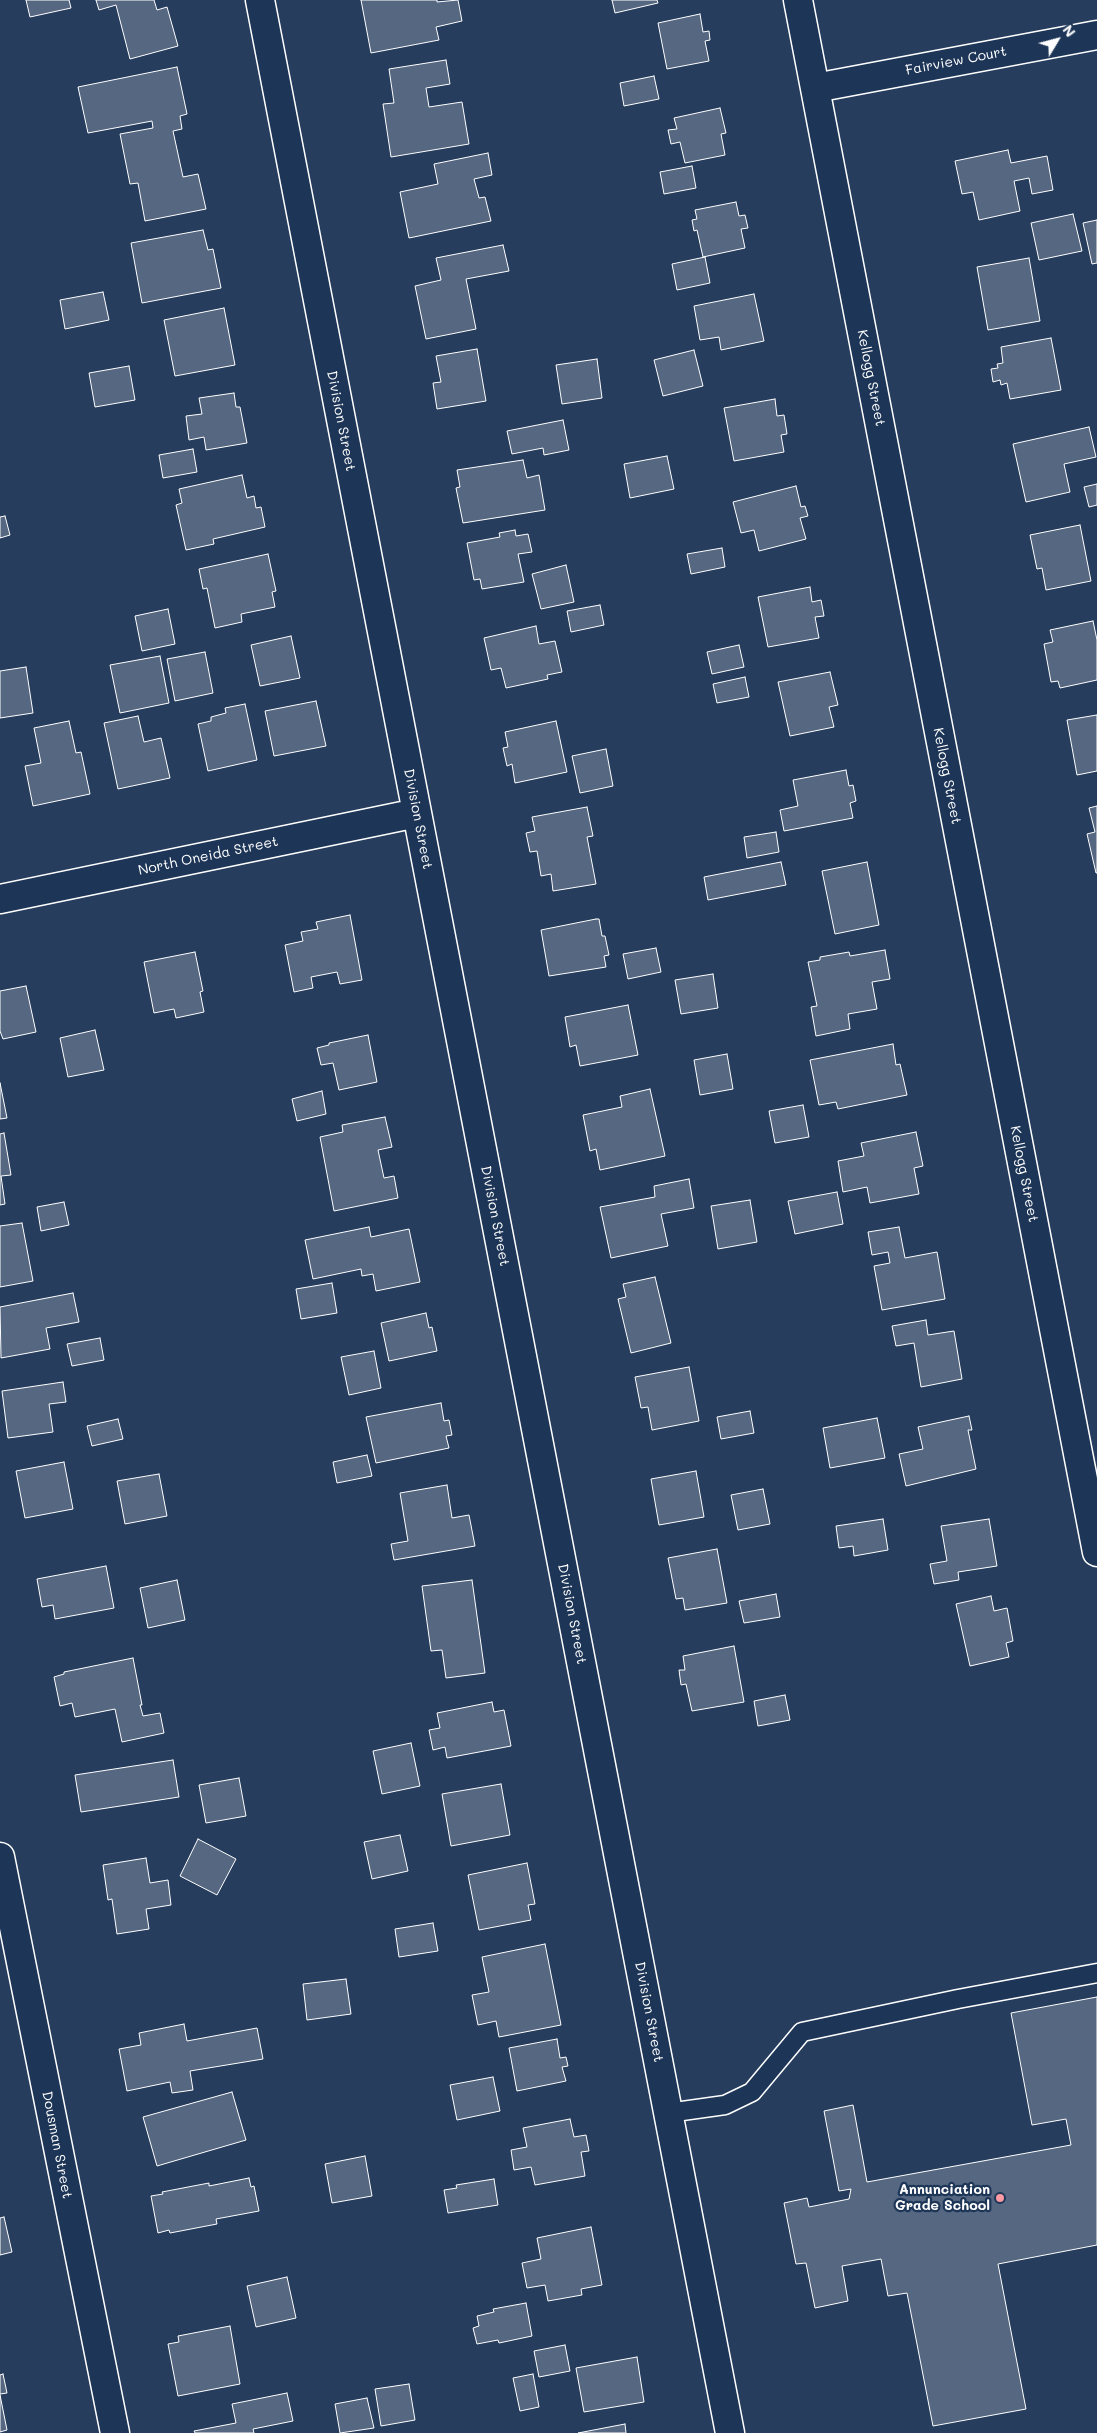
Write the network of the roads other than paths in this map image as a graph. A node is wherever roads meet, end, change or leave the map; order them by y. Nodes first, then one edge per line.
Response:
1 (260, 0) edge
2 (798, 0) edge
3 (1097, 34) edge
4 (814, 88) junction
5 (417, 813) junction
6 (0, 898) edge
7 (1097, 1552) edge
8 (0, 1858) edge
9 (1097, 1973) edge
10 (668, 2113) junction
11 (115, 2433) edge
12 (730, 2433) edge

1 - 5 street, Division Street
2 - 4 street, Kellogg Street
3 - 4 street, Fairview Court
4 - 7 street, Kellogg Street
5 - 6 street, North Oneida Street
5 - 10 street, Division Street
8 - 11 street, Dousman Street
9 - 10 lane
10 - 12 street, Division Street

